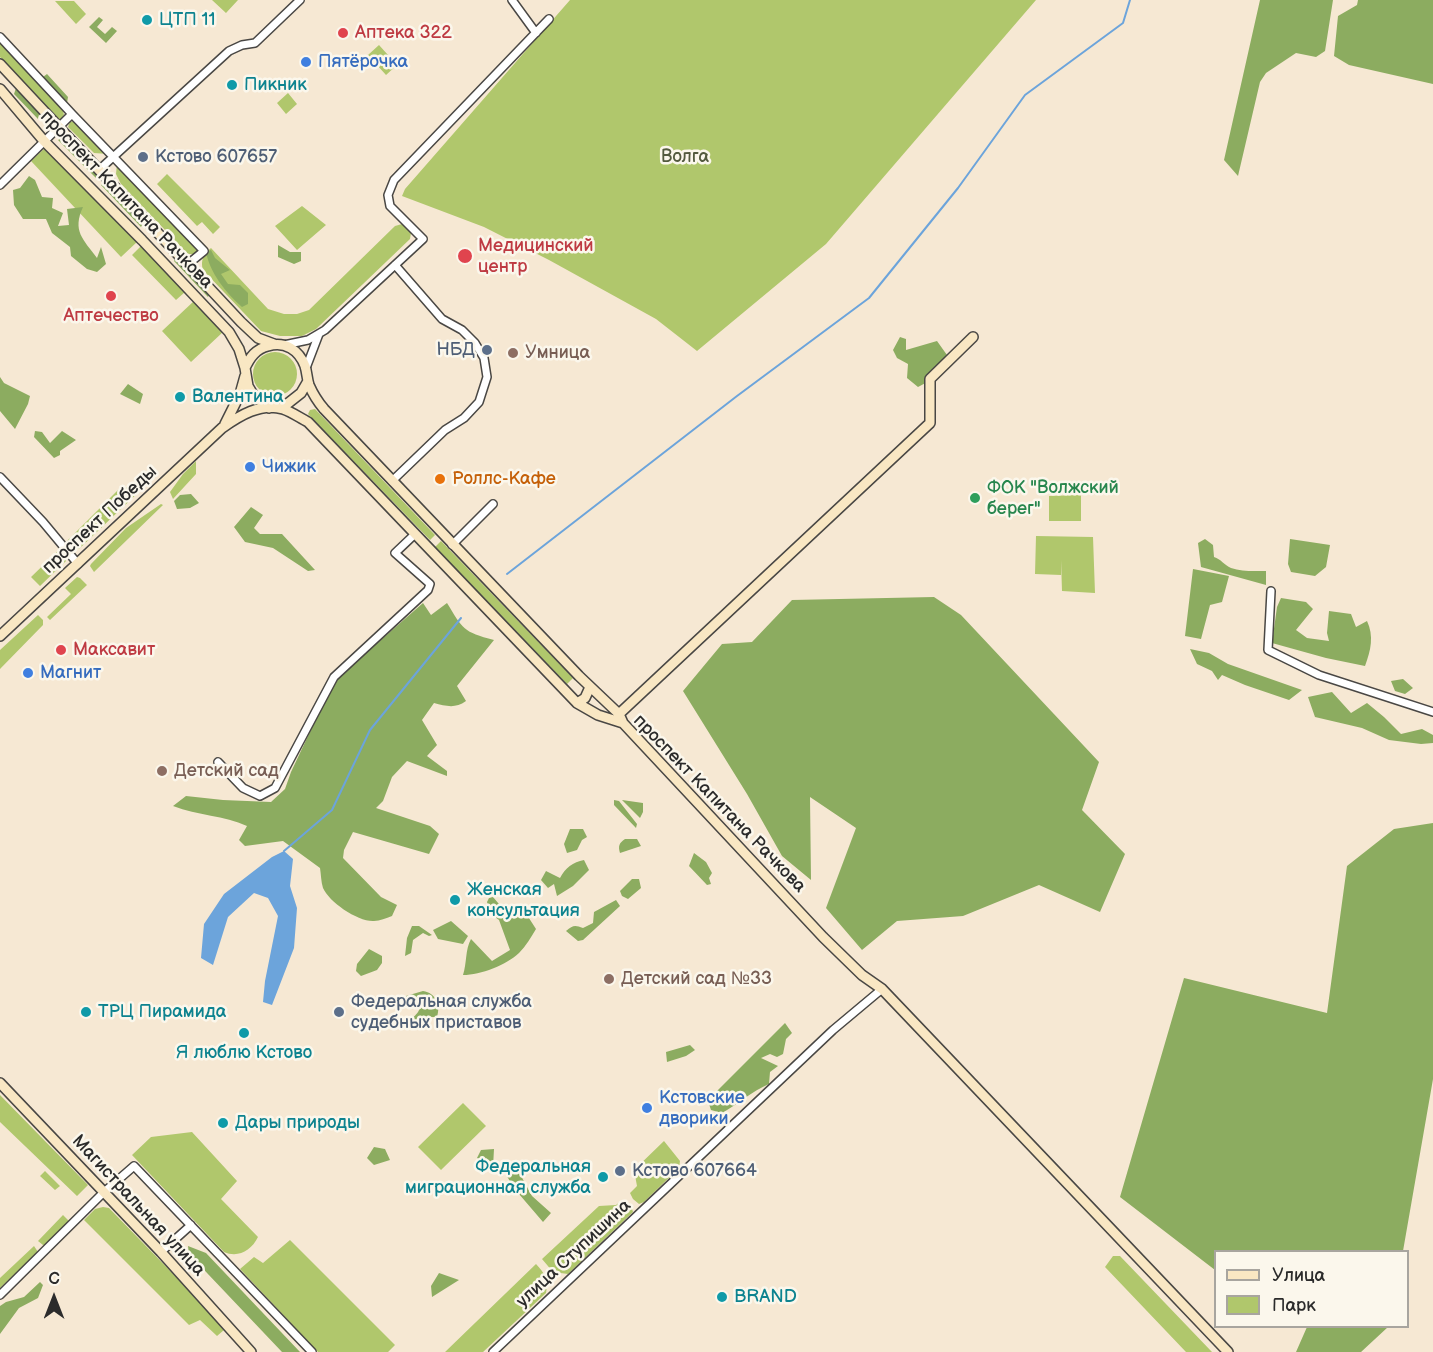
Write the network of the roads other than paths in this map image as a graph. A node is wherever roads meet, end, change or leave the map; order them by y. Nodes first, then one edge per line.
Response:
1 (300, 0) edge
2 (512, 0) edge
3 (549, 20) dead end
4 (536, 33) junction
5 (0, 37) edge
6 (0, 64) edge
7 (0, 89) edge
8 (72, 114) junction
9 (59, 128) junction
10 (44, 141) junction
11 (114, 157) junction
12 (100, 169) junction
13 (0, 185) edge
14 (188, 264) junction
15 (395, 266) junction
16 (241, 322) junction
17 (229, 332) junction
18 (319, 334) junction
19 (973, 337) dead end
20 (279, 344) junction
21 (306, 368) junction
22 (245, 371) junction
23 (308, 381) junction
24 (270, 408) junction
25 (282, 408) junction
26 (222, 428) junction
27 (0, 477) edge
28 (392, 481) junction
29 (493, 504) dead end
30 (415, 534) junction
31 (452, 545) junction
32 (78, 564) junction
33 (1271, 591) dead end
34 (0, 636) edge
35 (590, 687) junction
36 (577, 703) junction
37 (1433, 712) edge
38 (621, 719) junction
39 (219, 762) dead end
40 (882, 990) junction
41 (0, 1083) edge
42 (103, 1193) junction
43 (191, 1225) junction
44 (161, 1252) junction
45 (0, 1295) edge
46 (251, 1352) edge
47 (312, 1352) edge
48 (493, 1352) edge
49 (1228, 1352) edge

1 - 11 street
2 - 4 street
3 - 4 street
4 - 15 street
5 - 8 street
6 - 9 street
7 - 10 street, проспект Капитана Рачкова
8 - 9 street
8 - 11 street
9 - 10 street
9 - 12 street
10 - 13 street
10 - 17 street, проспект Капитана Рачкова
11 - 12 street
11 - 14 street
12 - 14 street
14 - 16 street
15 - 18 street
15 - 28 street
16 - 17 street
16 - 20 street
17 - 22 street, проспект Капитана Рачкова
18 - 20 street
18 - 21 street
19 - 38 street
20 - 21 street
20 - 22 street
21 - 23 street
22 - 24 street
22 - 26 street
23 - 25 street
23 - 28 street
24 - 25 street
24 - 26 street
25 - 30 street, проспект Капитана Рачкова
26 - 32 street, проспект Победы
27 - 32 street
28 - 31 street
29 - 31 street
30 - 36 street, проспект Капитана Рачкова
30 - 39 street
31 - 35 street
32 - 34 street, проспект Победы
33 - 37 street
35 - 36 street
35 - 38 street
36 - 38 street, проспект Капитана Рачкова
38 - 40 street, проспект Капитана Рачкова
40 - 48 street, улица Ступишина
40 - 49 street, проспект Капитана Рачкова
41 - 42 street, Магистральная улица
42 - 43 street
42 - 44 street, Магистральная улица
42 - 45 street
43 - 44 street
43 - 47 street
44 - 46 street, Магистральная улица

